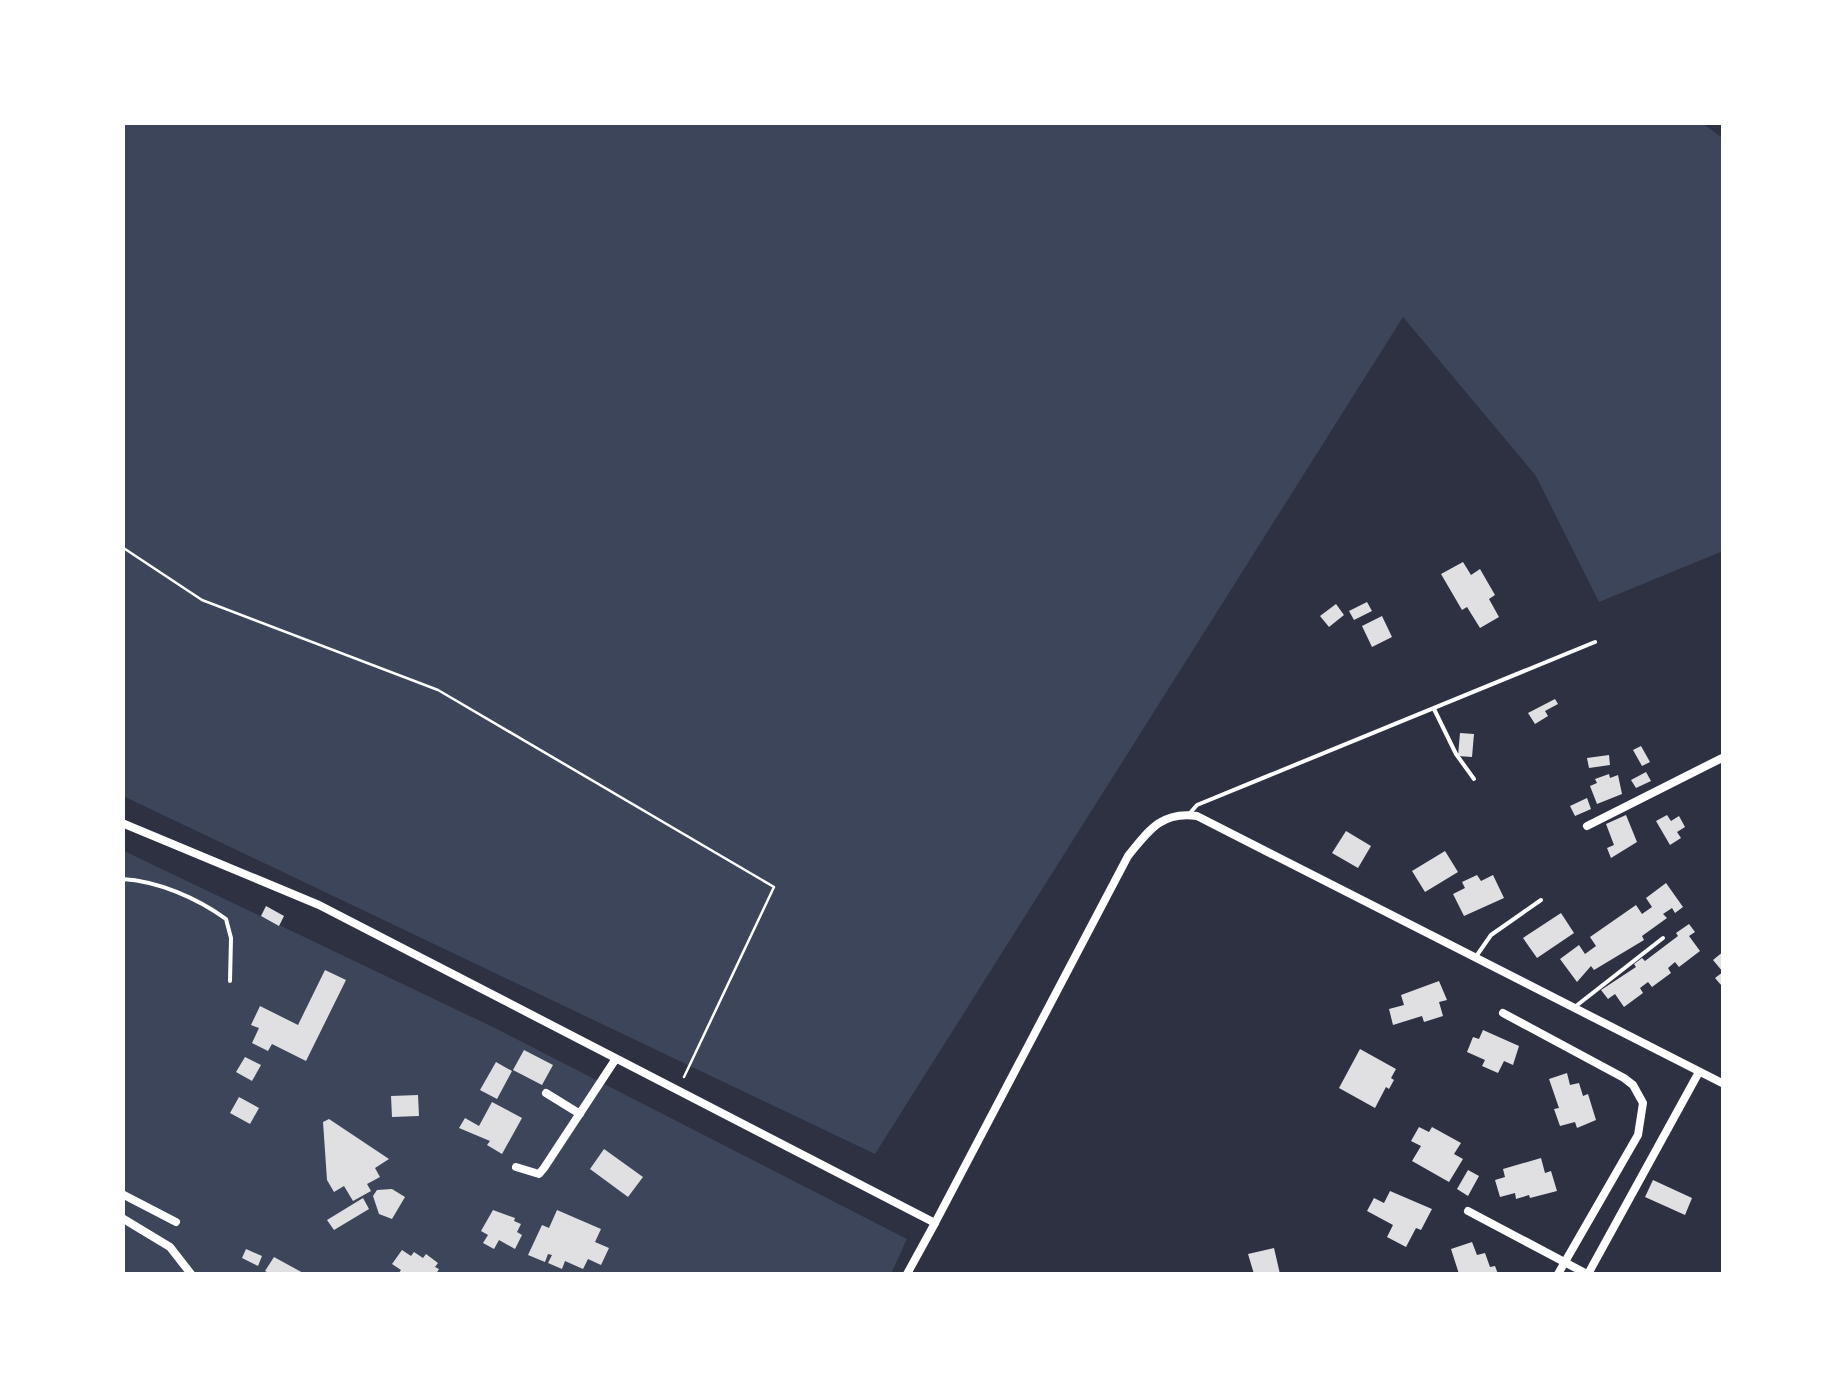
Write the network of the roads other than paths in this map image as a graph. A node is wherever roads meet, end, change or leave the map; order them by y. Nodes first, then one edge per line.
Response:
1 (1594, 642) dead end
2 (1434, 709) junction
3 (1724, 756) edge
4 (1474, 779) dead end
5 (1188, 815) junction
6 (122, 822) edge
7 (1588, 826) dead end
8 (122, 879) edge
9 (1541, 900) dead end
10 (1663, 938) dead end
11 (1475, 958) junction
12 (230, 981) dead end
13 (1574, 1008) junction
14 (1503, 1013) dead end
15 (615, 1060) junction
16 (1700, 1072) junction
17 (1724, 1084) edge
18 (546, 1093) dead end
19 (580, 1114) junction
20 (516, 1167) dead end
21 (122, 1194) edge
22 (1468, 1211) dead end
23 (122, 1218) edge
24 (176, 1222) dead end
25 (935, 1223) junction
26 (1564, 1262) junction
27 (191, 1274) edge
28 (907, 1274) edge
29 (1558, 1274) edge
30 (1587, 1274) edge

1 - 2 lane
2 - 4 lane
2 - 5 lane
3 - 7 street
5 - 11 street
5 - 25 street
6 - 15 street
8 - 12 lane
9 - 11 lane
10 - 13 lane
11 - 13 street
13 - 16 street
14 - 26 street
15 - 19 street
15 - 25 street
16 - 17 street
16 - 30 street
18 - 19 street
19 - 20 street
21 - 24 street
22 - 26 street
23 - 27 street
25 - 28 street
26 - 29 street
26 - 30 street

